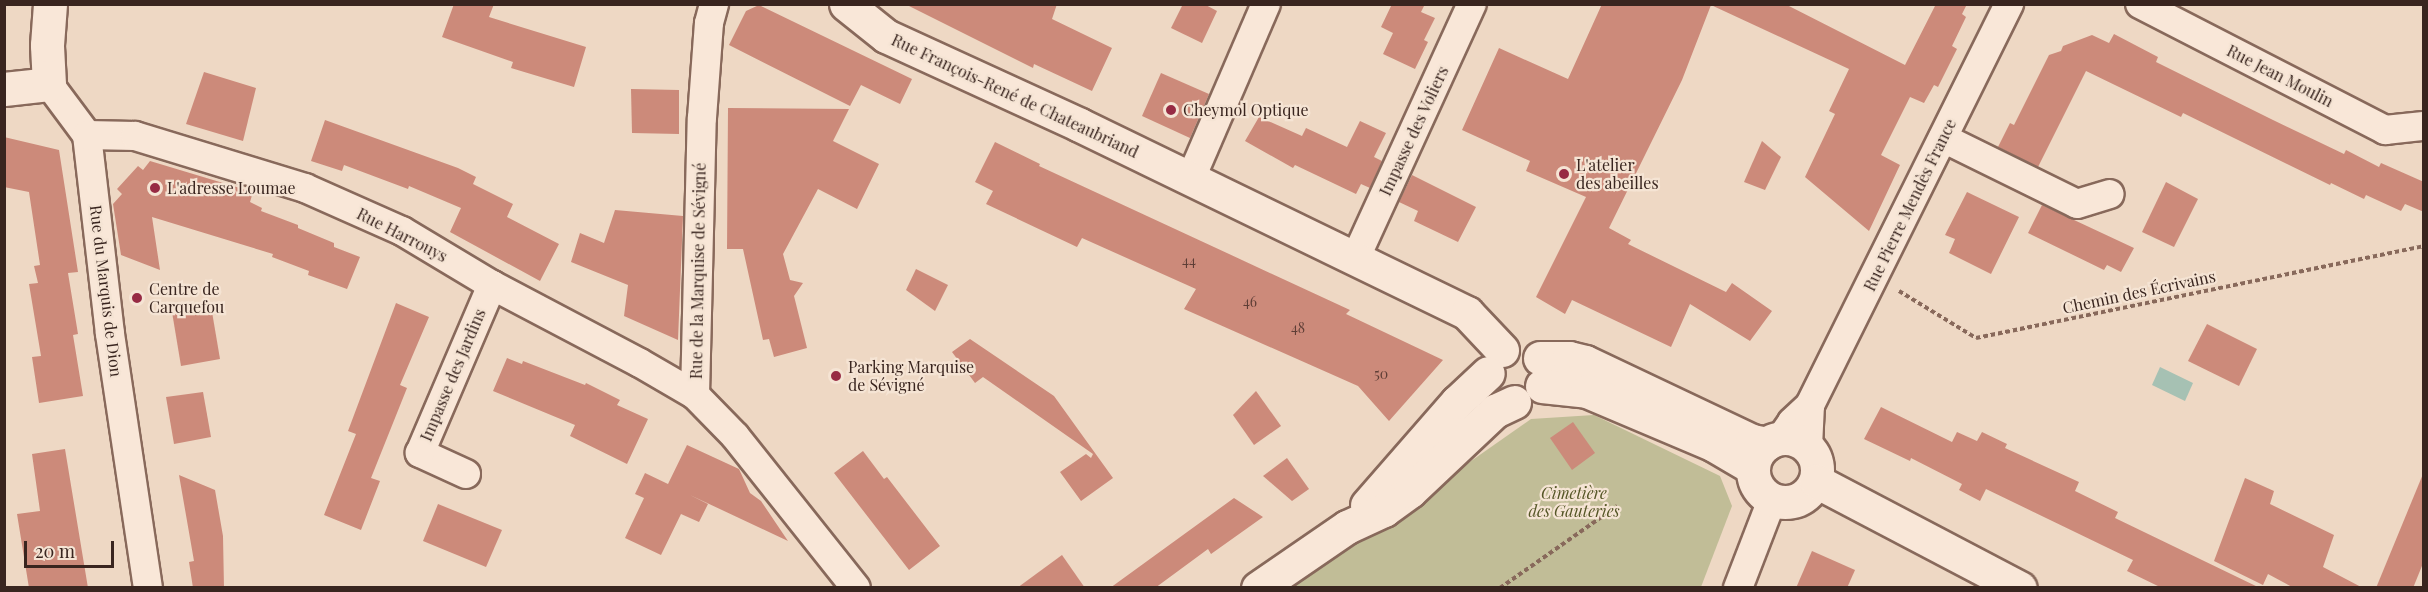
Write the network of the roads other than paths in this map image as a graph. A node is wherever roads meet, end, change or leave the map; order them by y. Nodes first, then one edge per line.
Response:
1 (50, 4) edge
2 (714, 4) edge
3 (846, 4) edge
4 (1266, 4) edge
5 (1472, 4) edge
6 (2009, 4) edge
7 (2140, 4) edge
8 (49, 84) junction
9 (4, 89) edge
10 (2424, 126) edge
11 (87, 135) junction
12 (1943, 138) junction
13 (1191, 178) junction
14 (2109, 194) dead end
15 (1356, 258) junction
16 (492, 285) junction
17 (1495, 361) junction
18 (1541, 372) junction
19 (695, 395) junction
20 (1514, 402) junction
21 (1777, 449) junction
22 (466, 474) dead end
23 (1816, 481) junction
24 (1772, 500) junction
25 (1347, 527) junction
26 (148, 588) edge
27 (856, 588) edge
28 (1258, 588) edge
29 (1738, 588) edge
30 (2020, 588) edge

1 - 8 street
2 - 19 street, Rue de la Marquise de Sévigné
3 - 13 street, Rue François-René de Chateaubriand
4 - 13 street
5 - 15 street, Impasse des Voliers
6 - 12 street, Rue Pierre Mendès France
7 - 10 street, Rue Jean Moulin
8 - 9 street
8 - 11 street
11 - 16 street, Rue Harrouys
11 - 26 street, Rue du Marquis de Dion
12 - 14 street
12 - 21 street, Rue Pierre Mendès France
13 - 15 street, Rue François-René de Chateaubriand
15 - 17 street, Rue François-René de Chateaubriand
16 - 19 street, Rue Harrouys
16 - 22 street, Impasse des Jardins
17 - 18 street
17 - 20 street, Rue François-René de Chateaubriand
17 - 25 street
18 - 20 street
18 - 21 street
19 - 27 street, Rue de la Marquise de Sévigné
20 - 25 street
21 - 23 street
21 - 24 street
23 - 24 street
23 - 30 street
24 - 29 street
25 - 28 street

